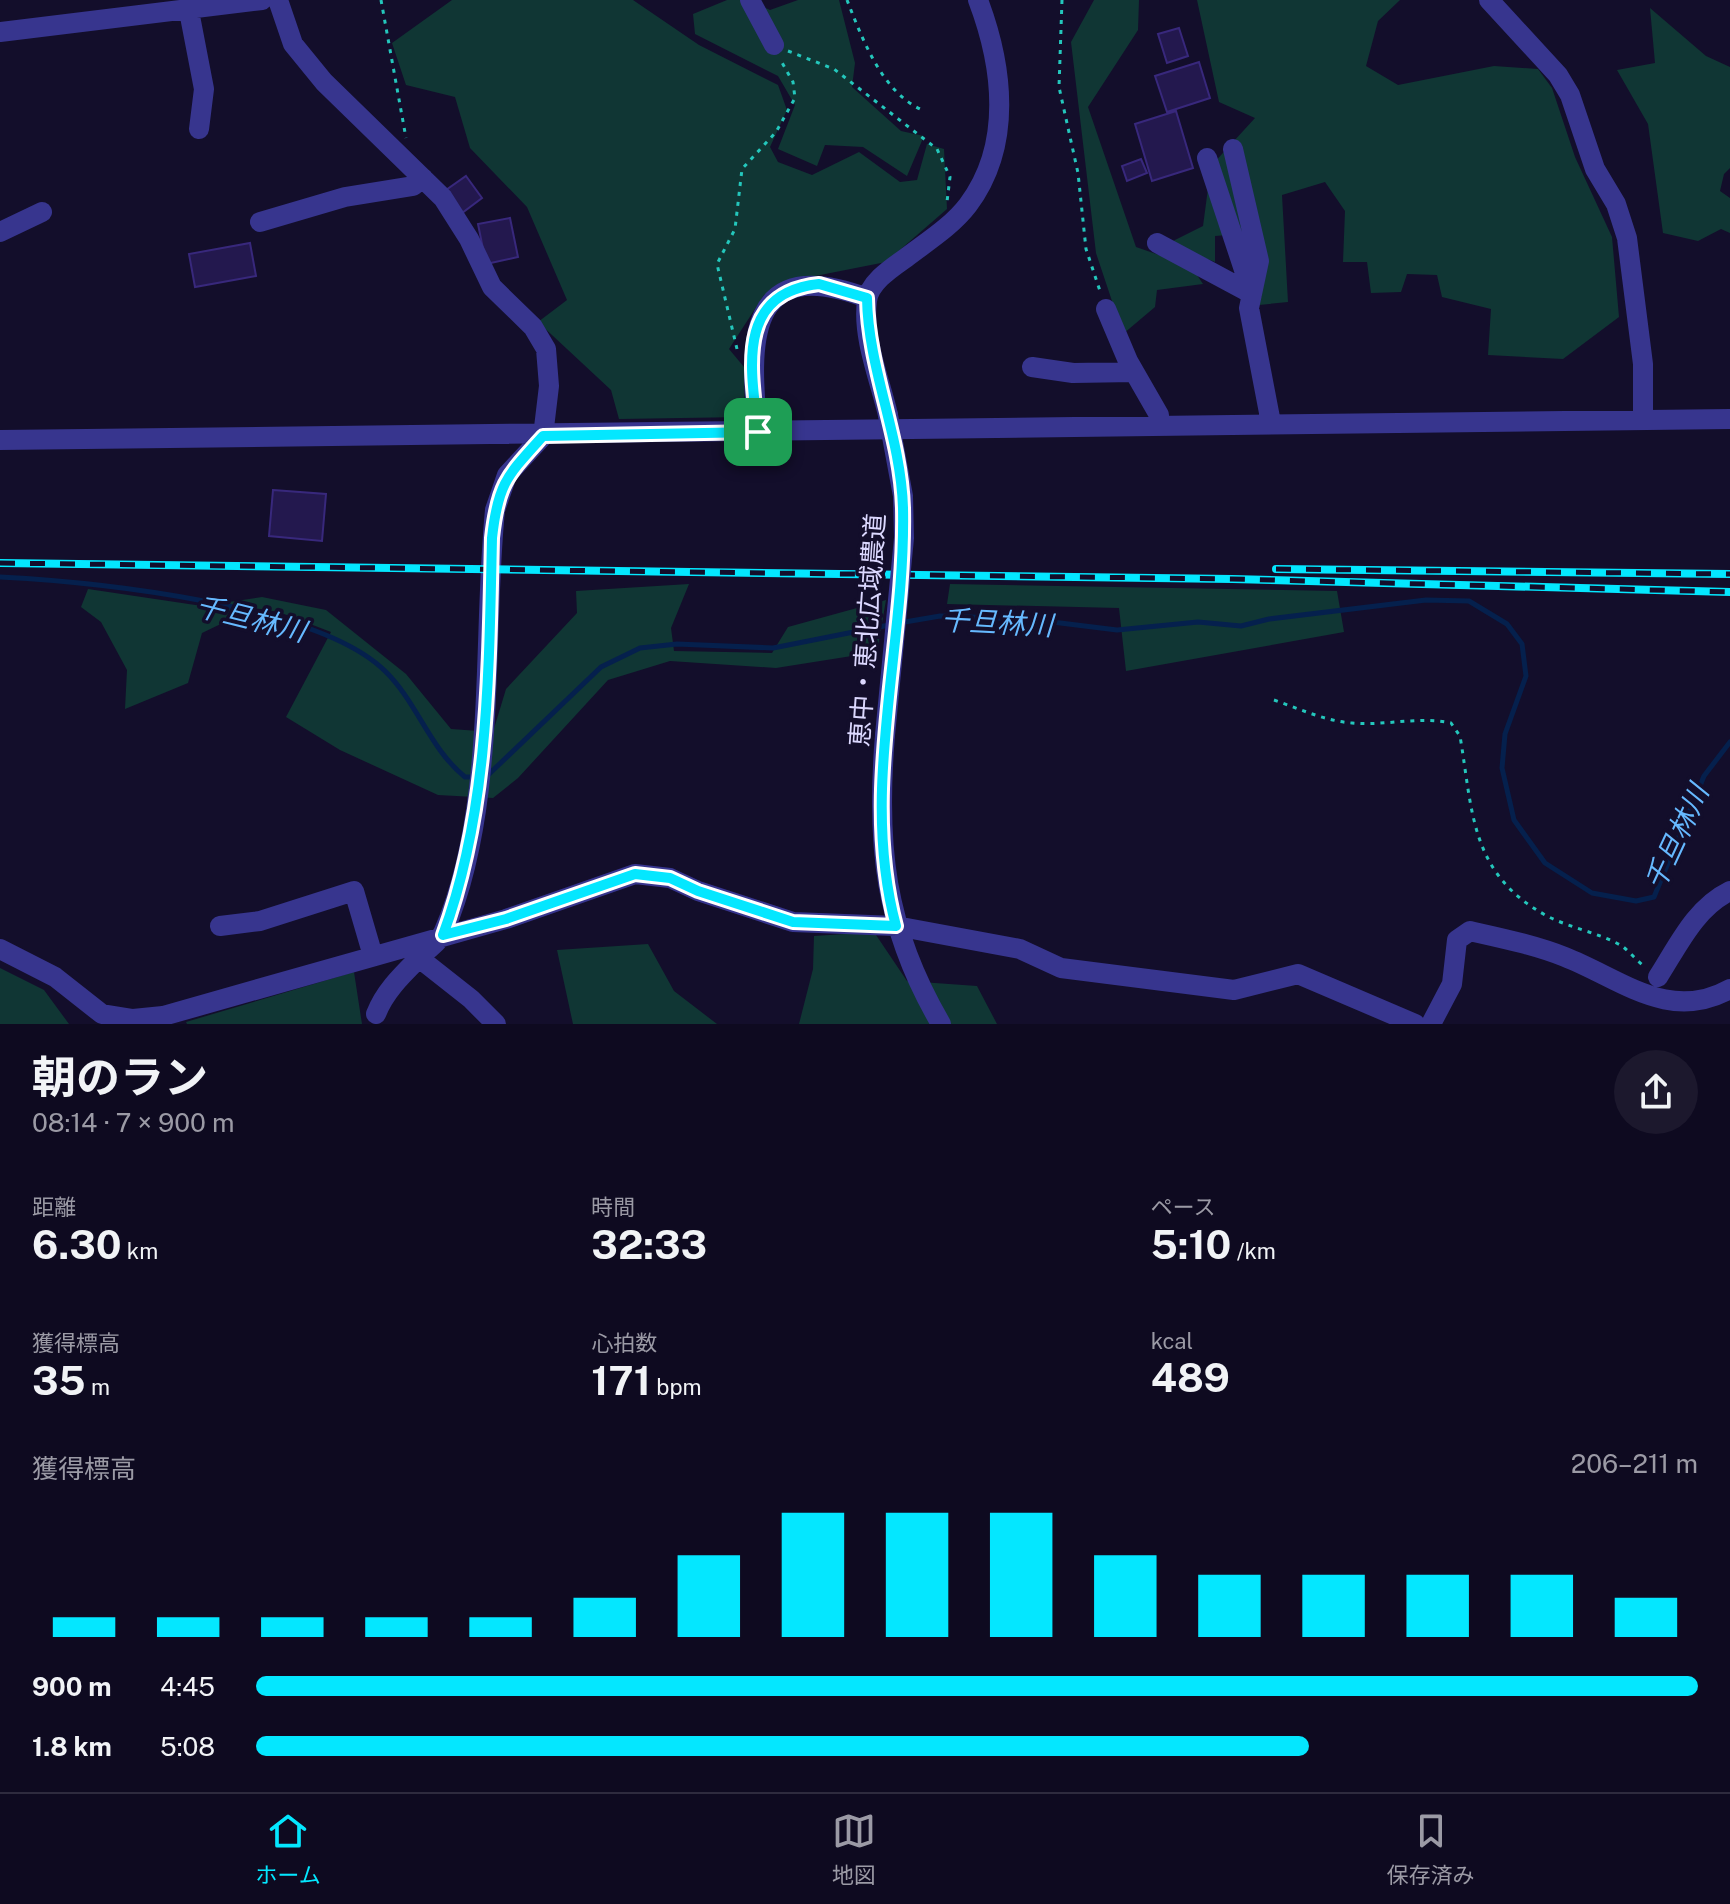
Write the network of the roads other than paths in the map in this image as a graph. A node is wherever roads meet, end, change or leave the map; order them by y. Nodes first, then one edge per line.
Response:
1 (262, 0) edge
2 (278, 0) edge
3 (750, 0) edge
4 (978, 0) edge
5 (1489, 0) edge
6 (189, 11) junction
7 (0, 32) edge
8 (774, 45) road end
9 (199, 129) dead end
10 (1233, 149) dead end
11 (1207, 158) dead end
12 (423, 178) junction
13 (42, 212) dead end
14 (260, 222) dead end
15 (0, 232) edge
16 (1157, 243) dead end
17 (1252, 294) junction
18 (867, 298) junction
19 (1106, 309) road end
20 (1032, 367) dead end
21 (1134, 372) junction
22 (1643, 419) junction
23 (1730, 419) edge
24 (1271, 423) junction
25 (1159, 424) junction
26 (758, 432) junction
27 (543, 436) junction
28 (0, 440) edge
29 (1730, 891) edge
30 (220, 926) dead end
31 (896, 926) junction
32 (443, 935) junction
33 (0, 949) edge
34 (373, 956) junction
35 (419, 958) junction
36 (1658, 977) road end
37 (1730, 989) edge
38 (376, 1014) dead end
39 (164, 1020) edge
40 (496, 1024) edge
41 (941, 1024) edge
42 (1415, 1024) edge
43 (1431, 1024) edge

1 - 6 street
2 - 12 street
3 - 8 street
4 - 18 street
5 - 22 street
6 - 7 street
6 - 9 street
10 - 17 street
11 - 17 street
12 - 14 street
12 - 27 street
13 - 15 street
16 - 17 street
17 - 24 street
18 - 26 street
18 - 31 street, 恵中・恵北広域農道, bridge
19 - 21 street
20 - 21 street
21 - 25 street
22 - 23 street
22 - 24 street
24 - 25 street
25 - 26 street
26 - 27 street
27 - 28 street
27 - 32 street
29 - 36 street
30 - 34 street
31 - 32 street
31 - 41 street, 恵中・恵北広域農道
31 - 42 street
32 - 34 street
32 - 35 street
33 - 39 street
34 - 39 street
35 - 38 street
35 - 40 street
37 - 43 street

